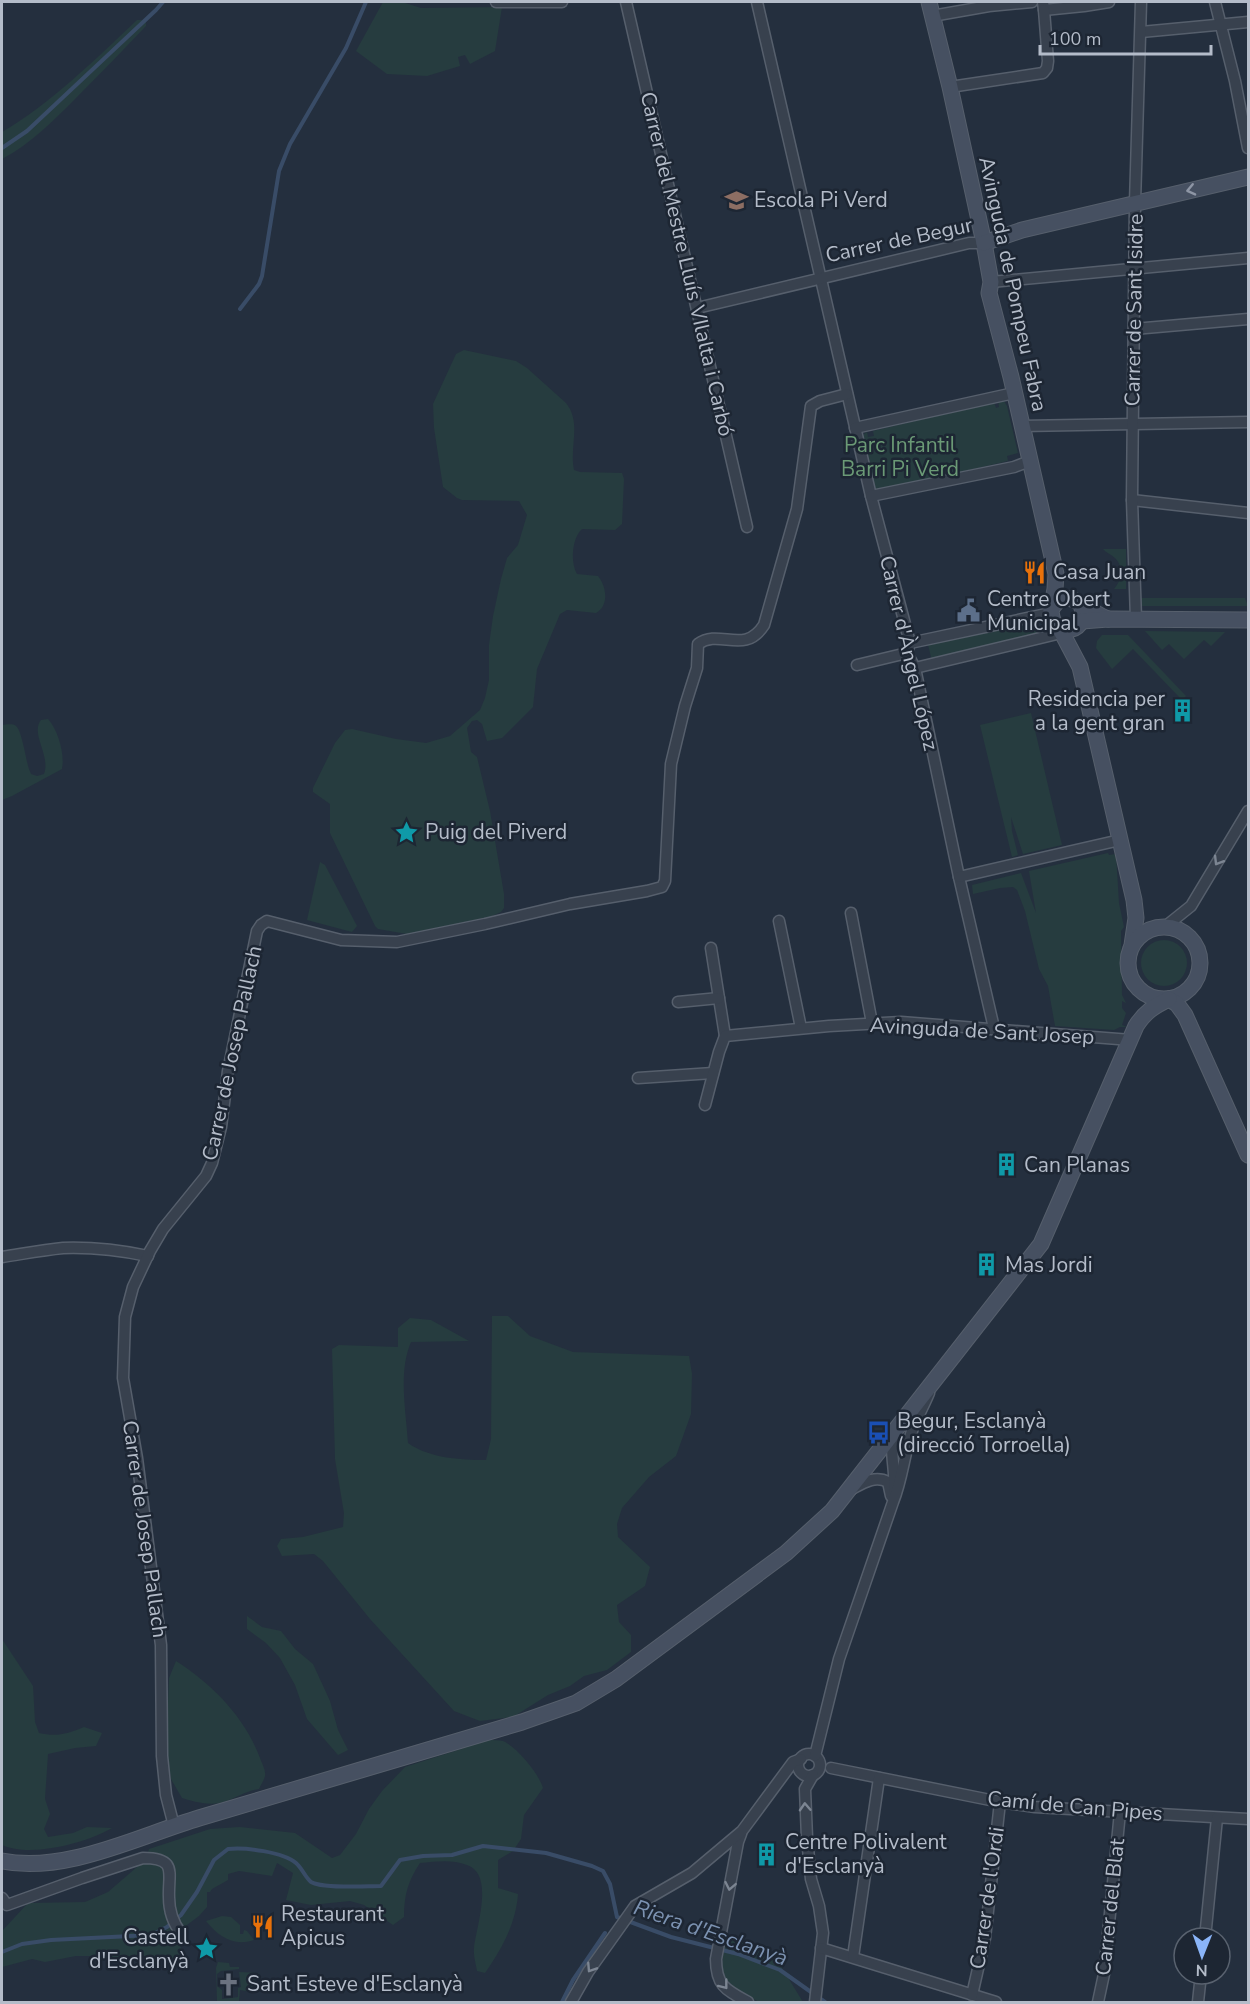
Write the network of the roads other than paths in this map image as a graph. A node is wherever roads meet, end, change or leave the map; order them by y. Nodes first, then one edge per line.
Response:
1 (496, 2) edge
2 (562, 2) edge
3 (626, 2) edge
4 (757, 2) edge
5 (1032, 2) edge
6 (1109, 2) edge
7 (1141, 2) edge
8 (1215, 2) edge
9 (989, 4) edge
10 (1043, 6) edge
11 (931, 9) edge
12 (1248, 22) edge
13 (1221, 25) junction
14 (1141, 32) junction
15 (950, 87) junction
16 (1248, 148) edge
17 (1248, 177) edge
18 (1136, 203) junction
19 (984, 243) junction
20 (1248, 258) edge
21 (1134, 268) junction
22 (821, 278) junction
23 (991, 282) junction
24 (697, 308) junction
25 (1248, 319) edge
26 (1134, 329) junction
27 (1014, 393) junction
28 (848, 394) junction
29 (1248, 422) edge
30 (1133, 424) junction
31 (1021, 426) junction
32 (855, 428) junction
33 (1030, 461) junction
34 (871, 496) junction
35 (1132, 500) junction
36 (1248, 513) edge
37 (747, 527) dead end
38 (1056, 574) junction
39 (1076, 601) junction
40 (1051, 611) junction
41 (1108, 619) junction
42 (1136, 619) junction
43 (1248, 620) edge
44 (1081, 623) junction
45 (1059, 628) junction
46 (909, 648) junction
47 (1075, 654) junction
48 (857, 664) dead end
49 (915, 668) junction
50 (1248, 811) edge
51 (1120, 840) junction
52 (959, 877) junction
53 (1134, 900) junction
54 (851, 913) dead end
55 (779, 921) dead end
56 (1160, 927) junction
57 (1132, 945) junction
58 (711, 948) dead end
59 (1133, 982) junction
60 (1192, 985) junction
61 (719, 998) junction
62 (1169, 999) junction
63 (678, 1002) dead end
64 (872, 1023) junction
65 (801, 1028) junction
66 (994, 1028) junction
67 (1134, 1033) junction
68 (725, 1036) junction
69 (713, 1073) junction
70 (638, 1078) dead end
71 (705, 1105) dead end
72 (1248, 1142) edge
73 (1248, 1155) edge
74 (148, 1256) junction
75 (2, 1257) edge
76 (938, 1374) junction
77 (899, 1424) junction
78 (891, 1448) junction
79 (874, 1456) junction
80 (905, 1457) junction
81 (846, 1492) junction
82 (893, 1502) junction
83 (810, 1757) junction
84 (831, 1768) junction
85 (814, 1775) junction
86 (879, 1778) junction
87 (1000, 1802) junction
88 (1120, 1812) junction
89 (1217, 1818) junction
90 (1248, 1819) edge
91 (174, 1826) junction
92 (742, 1831) junction
93 (714, 1856) junction
94 (735, 1860) junction
95 (2, 1862) edge
96 (45, 1862) junction
97 (2, 1875) edge
98 (2, 1898) edge
99 (176, 1926) dead end
100 (1206, 1926) edge
101 (821, 1947) junction
102 (853, 1957) junction
103 (1200, 1986) edge
104 (972, 1995) junction
105 (571, 2002) edge
106 (748, 2002) edge
107 (815, 2002) edge
108 (996, 2002) edge
109 (1098, 2002) edge
110 (1198, 2002) edge

1 - 2 street
3 - 24 street, Carrer del Mestre Lluís VIlalta i Carbó
4 - 22 street, Carrer d'Àngel López
5 - 9 street
6 - 10 street
7 - 14 street, Carrer de Sant Isidre
8 - 13 street
9 - 11 street
10 - 15 street
11 - 15 street, Avinguda de Pompeu Fabra
12 - 13 street
13 - 14 street
13 - 16 street
14 - 18 street, Carrer de Sant Isidre
15 - 19 street, Avinguda de Pompeu Fabra
17 -> 18 street, Carrer de Begur
18 - 19 street, Carrer de Begur
18 - 21 street, Carrer de Sant Isidre
19 - 22 street, Carrer de Begur
19 - 23 street, Avinguda de Pompeu Fabra
20 - 21 street
21 - 23 street
21 - 26 street, Carrer de Sant Isidre
22 - 24 street, Carrer de Begur
22 - 28 street, Carrer d'Àngel López
23 - 27 street, Avinguda de Pompeu Fabra
24 - 37 street, Carrer del Mestre Lluís VIlalta i Carbó
25 - 26 street
26 - 30 street, Carrer de Sant Isidre
27 - 31 street, Avinguda de Pompeu Fabra
27 - 32 street
28 - 32 street, Carrer d'Àngel López
28 - 74 street, Carrer de Josep Pallach
29 - 30 street
30 - 31 street
30 - 35 street, Carrer de Sant Isidre
31 - 33 street, Avinguda de Pompeu Fabra
32 - 34 street, Carrer d'Àngel López
33 - 34 street
33 - 38 street, Avinguda de Pompeu Fabra
34 - 46 street, Carrer d'Àngel López
35 - 36 street
35 - 42 street, Carrer de Sant Isidre
38 - 39 street, Avinguda de Pompeu Fabra
38 - 40 street, Avinguda de Pompeu Fabra
39 - 40 street
39 - 41 street
39 - 44 street
40 - 45 street
40 - 46 street
41 - 42 street
41 - 44 street
42 - 43 street
44 - 45 street
44 - 47 street
45 - 47 street
45 - 49 street
46 - 48 street
46 - 49 street, Carrer d'Àngel López
47 - 51 street
49 - 52 street, Carrer d'Àngel López
50 -> 56 street
51 - 52 street
51 - 53 street
52 - 66 street, Carrer d'Àngel López
53 - 56 street
53 - 57 street
54 - 64 street
55 - 65 street
56 - 57 street
56 - 60 street
57 - 59 street
58 - 61 street
59 - 62 street
59 - 67 street
60 - 62 street
60 - 72 street
61 - 63 street
61 - 68 street
62 - 67 street
62 - 73 street
64 - 65 street, Avinguda de Sant Josep
64 - 66 street, Avinguda de Sant Josep
65 - 68 street, Avinguda de Sant Josep
66 - 67 street, Avinguda de Sant Josep
67 - 76 street
68 - 69 street
69 - 70 street
69 - 71 street
74 - 75 street
74 - 91 street, Carrer de Josep Pallach
76 - 77 street
76 - 80 street
77 - 78 street
77 - 79 street
78 - 79 street
78 - 80 street
78 - 82 street
79 - 81 street
80 - 82 street
81 - 82 street
81 - 91 street
82 - 83 street
83 - 84 street, Camí de Can Pipes
83 - 85 street
83 - 85 street
83 - 92 street
84 - 85 street
84 - 86 street, Camí de Can Pipes
101 -> 85 street
86 - 87 street, Camí de Can Pipes
86 - 102 street
87 - 88 street, Camí de Can Pipes
87 - 104 street, Carrer de l'Ordi
88 - 89 street, Camí de Can Pipes
88 - 109 street, Carrer del Blat
89 - 90 street, Camí de Can Pipes
89 - 100 street
91 - 96 street
92 - 93 street
92 - 94 street
93 - 94 street
93 -> 105 street
94 -> 106 street
95 - 96 street
96 - 97 street
98 - 99 street
101 - 102 street
101 - 107 street
102 - 104 street
103 - 110 street
104 - 108 street

